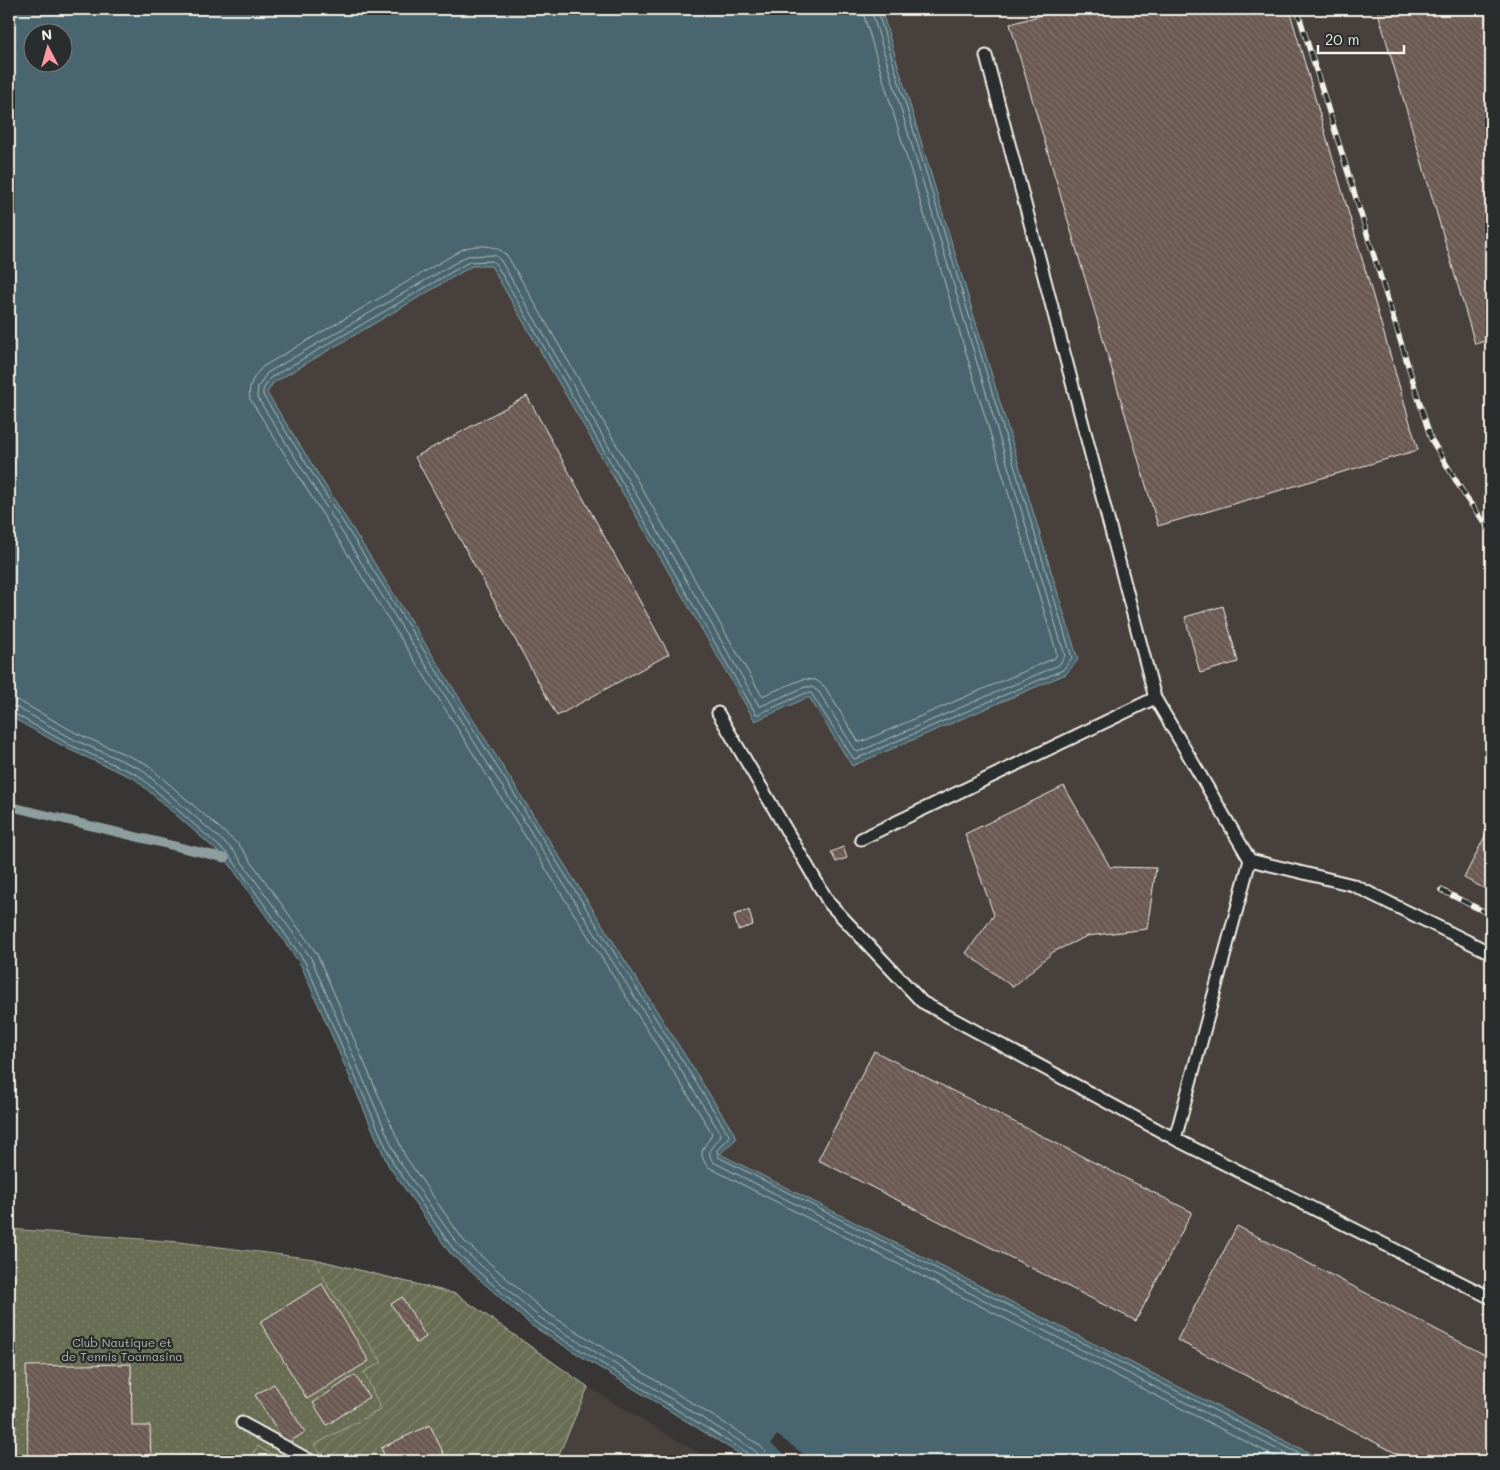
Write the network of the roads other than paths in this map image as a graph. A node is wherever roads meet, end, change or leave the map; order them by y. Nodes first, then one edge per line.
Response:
1 (986, 56) dead end
2 (1155, 698) junction
3 (718, 713) dead end
4 (861, 839) dead end
5 (1250, 860) junction
6 (1491, 953) edge
7 (1175, 1139) junction
8 (1491, 1298) edge
9 (242, 1423) dead end
10 (311, 1461) edge

1 - 2 lane
2 - 4 lane
2 - 5 lane
3 - 7 lane
5 - 6 lane
5 - 7 lane
7 - 8 lane
9 - 10 lane

